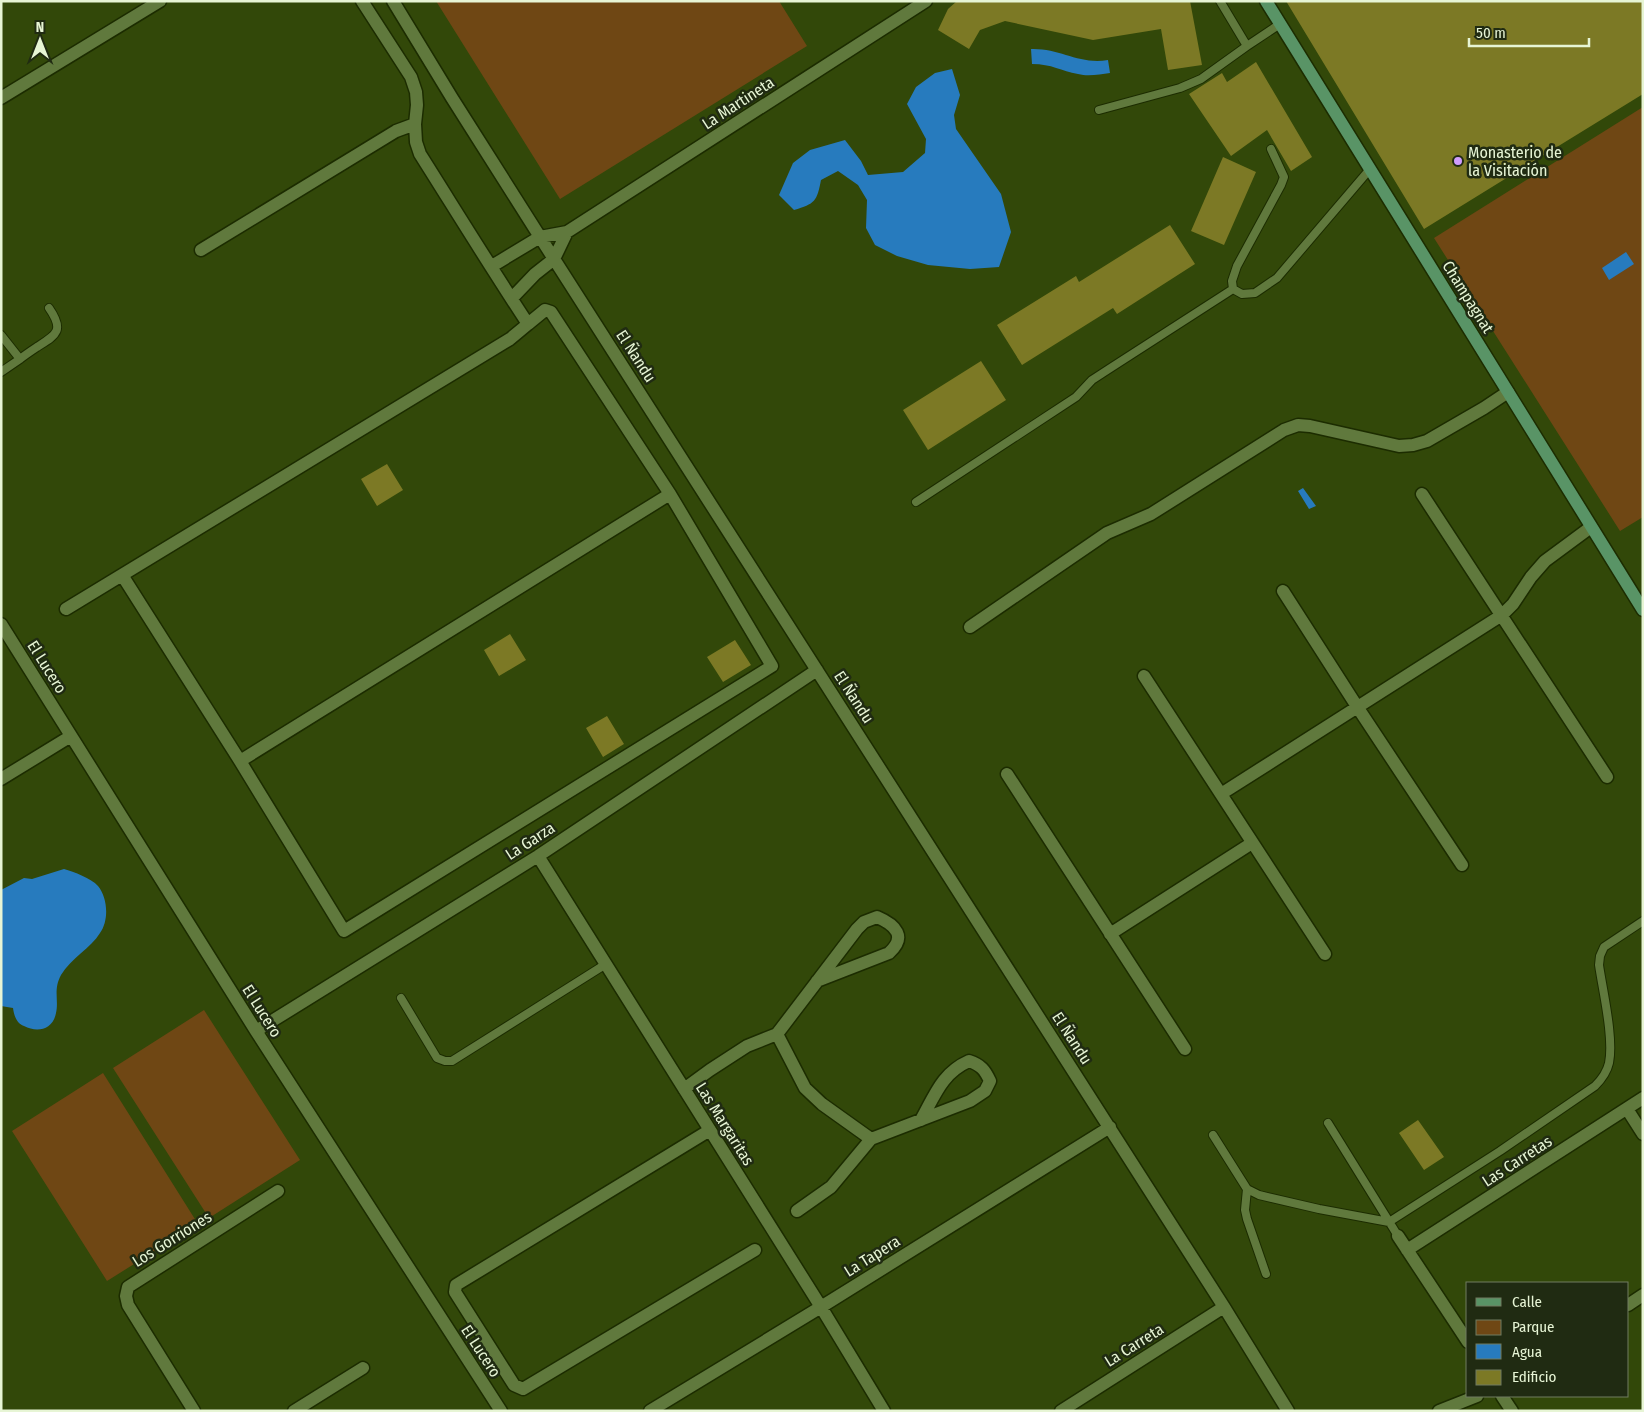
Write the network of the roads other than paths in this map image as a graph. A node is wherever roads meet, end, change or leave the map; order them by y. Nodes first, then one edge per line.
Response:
1 (160, 1) edge
2 (362, 1) edge
3 (393, 1) edge
4 (926, 1) edge
5 (1220, 1) edge
6 (1266, 1) edge
7 (1280, 24) junction
8 (1247, 46) junction
9 (1, 98) edge
10 (1099, 110) dead end
11 (415, 124) junction
12 (1271, 149) dead end
13 (1370, 169) junction
14 (567, 232) junction
15 (540, 237) junction
16 (201, 250) dead end
17 (554, 259) junction
18 (492, 266) junction
19 (1233, 289) junction
20 (512, 298) junction
21 (49, 308) dead end
22 (528, 324) junction
23 (1, 335) edge
24 (20, 359) junction
25 (1, 372) edge
26 (1508, 392) junction
27 (670, 494) junction
28 (1422, 494) dead end
29 (916, 502) dead end
30 (1591, 527) junction
31 (122, 575) junction
32 (1283, 591) dead end
33 (66, 609) dead end
34 (1643, 610) edge
35 (1502, 615) junction
36 (1, 624) edge
37 (970, 627) dead end
38 (817, 670) junction
39 (1144, 676) dead end
40 (1358, 708) junction
41 (71, 736) junction
42 (240, 761) junction
43 (1007, 774) dead end
44 (1607, 777) dead end
45 (1, 780) edge
46 (1221, 794) junction
47 (1252, 842) junction
48 (538, 856) junction
49 (1462, 865) dead end
50 (1643, 921) edge
51 (1110, 934) junction
52 (1325, 954) dead end
53 (606, 964) junction
54 (817, 981) junction
55 (401, 998) dead end
56 (256, 1031) junction
57 (777, 1034) junction
58 (1185, 1049) dead end
59 (684, 1089) junction
60 (1643, 1098) edge
61 (1627, 1109) junction
62 (921, 1120) junction
63 (1328, 1123) dead end
64 (1110, 1127) junction
65 (710, 1130) junction
66 (1643, 1134) edge
67 (1213, 1135) dead end
68 (871, 1139) junction
69 (1247, 1189) junction
70 (278, 1191) dead end
71 (797, 1211) dead end
72 (1389, 1222) junction
73 (1398, 1236) joint
74 (755, 1250) dead end
75 (1407, 1250) junction
76 (1266, 1274) dead end
77 (1643, 1295) edge
78 (1629, 1303) edge
79 (821, 1307) junction
80 (1224, 1307) junction
81 (1466, 1339) edge
82 (363, 1368) dead end
83 (1474, 1397) edge
84 (1503, 1397) edge
85 (194, 1411) edge
86 (294, 1411) edge
87 (501, 1411) edge
88 (650, 1411) edge
89 (884, 1411) edge
90 (1061, 1411) edge
91 (1288, 1411) edge
92 (1439, 1411) edge
93 (1512, 1411) edge

1 - 9 street
2 - 11 street
3 - 15 street, El Ñandu
4 - 14 street, La Martineta
5 - 8 lane
6 - 7 street, Champagnat
7 - 8 lane
7 - 13 street, Champagnat
8 - 10 lane
11 - 16 street
11 - 18 street
12 - 19 lane
13 - 19 lane
13 - 26 street, Champagnat
14 - 15 street
14 - 17 street
15 - 17 street, El Ñandu
15 - 18 street
17 - 20 street
17 - 38 street, El Ñandu
18 - 20 street
19 - 29 lane
20 - 22 street
21 - 24 lane
22 - 27 street
22 - 31 street
23 - 24 lane
24 - 25 lane
26 - 30 street, Champagnat
26 - 37 street
27 - 42 street
27 - 42 street
28 - 35 street
30 - 34 street, Champagnat
30 - 35 street
31 - 33 street
31 - 42 street
32 - 40 street
35 - 40 street
35 - 44 street
36 - 41 street, El Lucero
38 - 48 street, La Garza
38 - 64 street, El Ñandu
39 - 46 street
40 - 46 street
40 - 49 street
41 - 45 street
41 - 56 street, El Lucero
43 - 51 street
46 - 47 street
47 - 51 street
47 - 52 street
48 - 53 street, Las Margaritas
48 - 56 street, La Garza
50 - 72 lane
51 - 58 street
53 - 55 lane
53 - 59 street, Las Margaritas
54 - 54 street
54 - 57 street
56 - 87 street, El Lucero
57 - 59 street
57 - 68 street
59 - 65 street, Las Margaritas
60 - 61 street, Las Carretas
61 - 66 street
61 - 75 street, Las Carretas
62 - 62 street
62 - 68 street
63 - 72 lane
64 - 79 street, La Tapera
64 - 80 street, El Ñandu
65 - 74 street
65 - 79 street, Las Margaritas
67 - 69 lane
68 - 71 street
69 - 72 lane
69 - 76 lane
70 - 85 street, Los Gorriones
72 - 73 lane
73 - 75 street
75 - 81 street
77 - 78 street
79 - 88 street, La Tapera
79 - 89 street, Las Margaritas
80 - 90 street, La Carreta
80 - 91 street, El Ñandu
82 - 86 street
83 - 92 street
84 - 93 street

